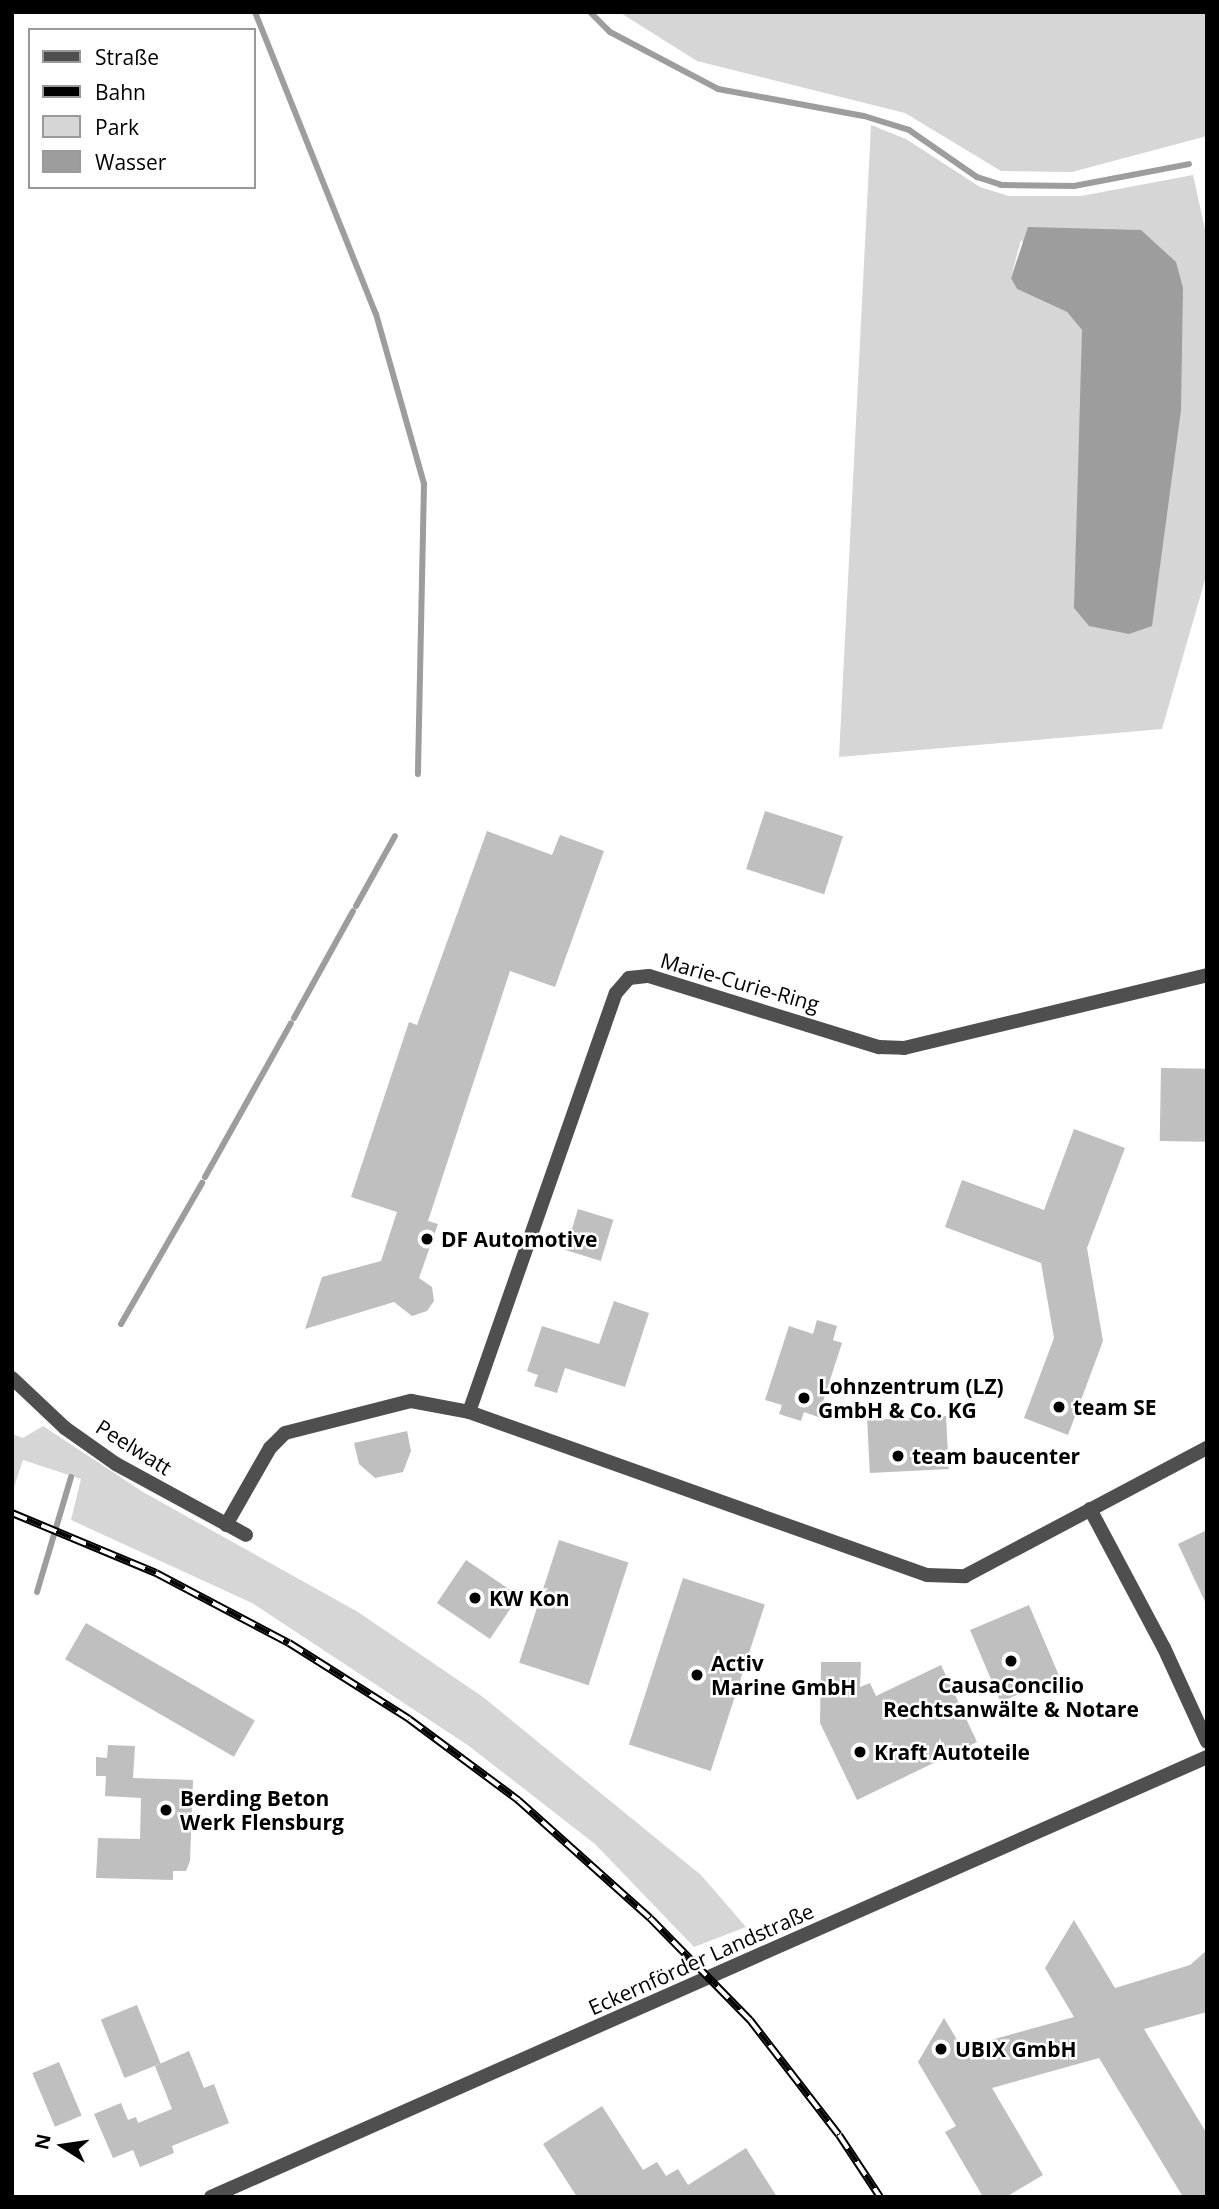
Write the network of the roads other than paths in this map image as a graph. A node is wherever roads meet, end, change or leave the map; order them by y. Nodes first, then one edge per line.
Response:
1 (1207, 975) edge
2 (12, 1378) edge
3 (469, 1412) junction
4 (1207, 1448) edge
5 (1090, 1509) junction
6 (226, 1525) junction
7 (246, 1535) dead end
8 (1207, 1742) edge
9 (1207, 1757) edge
10 (211, 2197) edge

1 - 3 street, Marie-Curie-Ring
2 - 6 street, Peelwatt
3 - 5 street
3 - 6 street
4 - 5 street
5 - 8 street
6 - 7 street, Peelwatt
9 - 10 street, Eckernförder Landstraße

